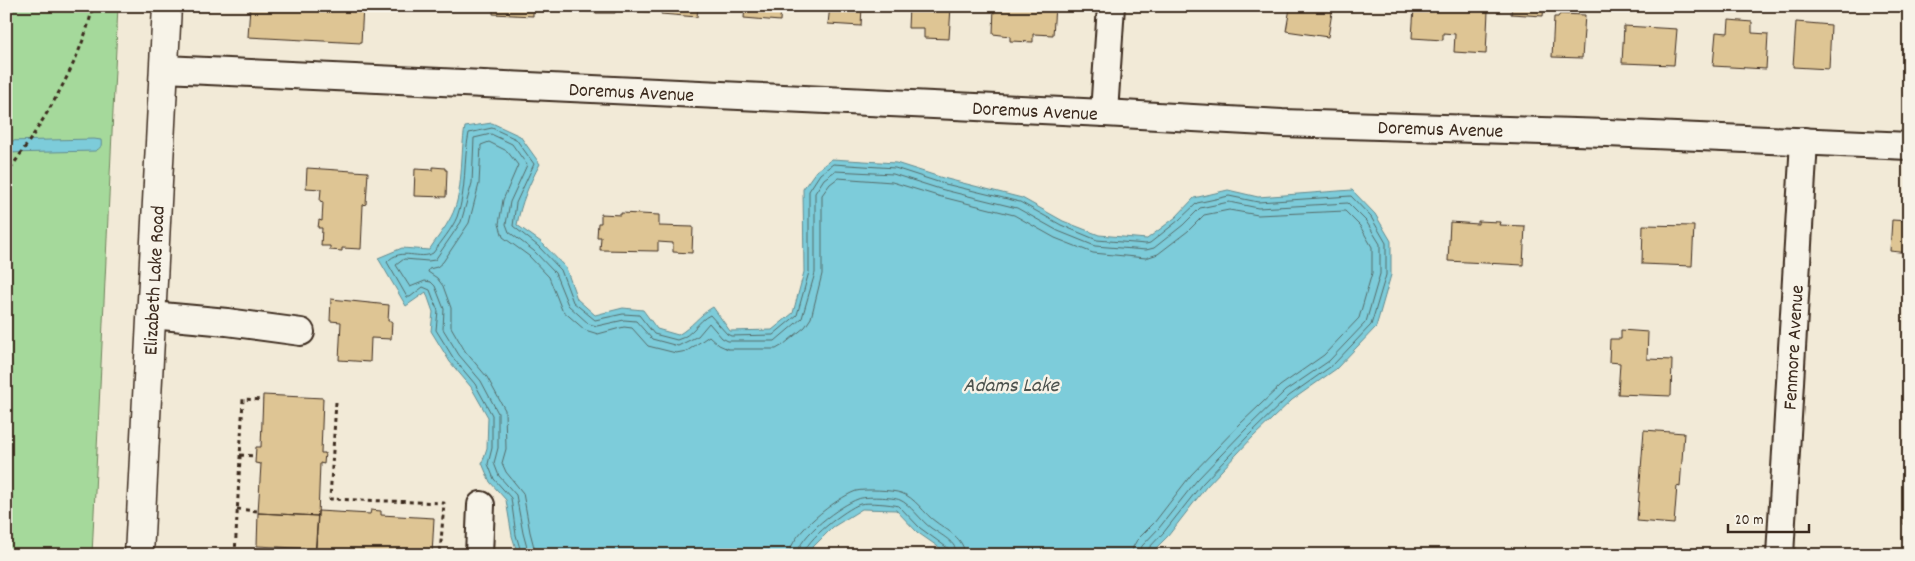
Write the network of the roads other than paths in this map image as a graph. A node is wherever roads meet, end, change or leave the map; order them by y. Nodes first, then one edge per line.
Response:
1 (167, 6) edge
2 (1111, 6) edge
3 (164, 69) junction
4 (1104, 113) junction
5 (1804, 141) junction
6 (1909, 146) edge
7 (151, 315) junction
8 (301, 332) dead end
9 (481, 504) dead end
10 (139, 555) edge
11 (479, 555) edge
12 (1780, 555) edge

1 - 3 main road, Elizabeth Lake Road
2 - 4 street
3 - 4 street, Doremus Avenue
3 - 7 main road, Elizabeth Lake Road
4 - 5 street, Doremus Avenue
5 - 6 street, Doremus Avenue
5 - 12 street, Fenmore Avenue
7 - 8 street
7 - 10 main road, Elizabeth Lake Road
9 - 11 street

